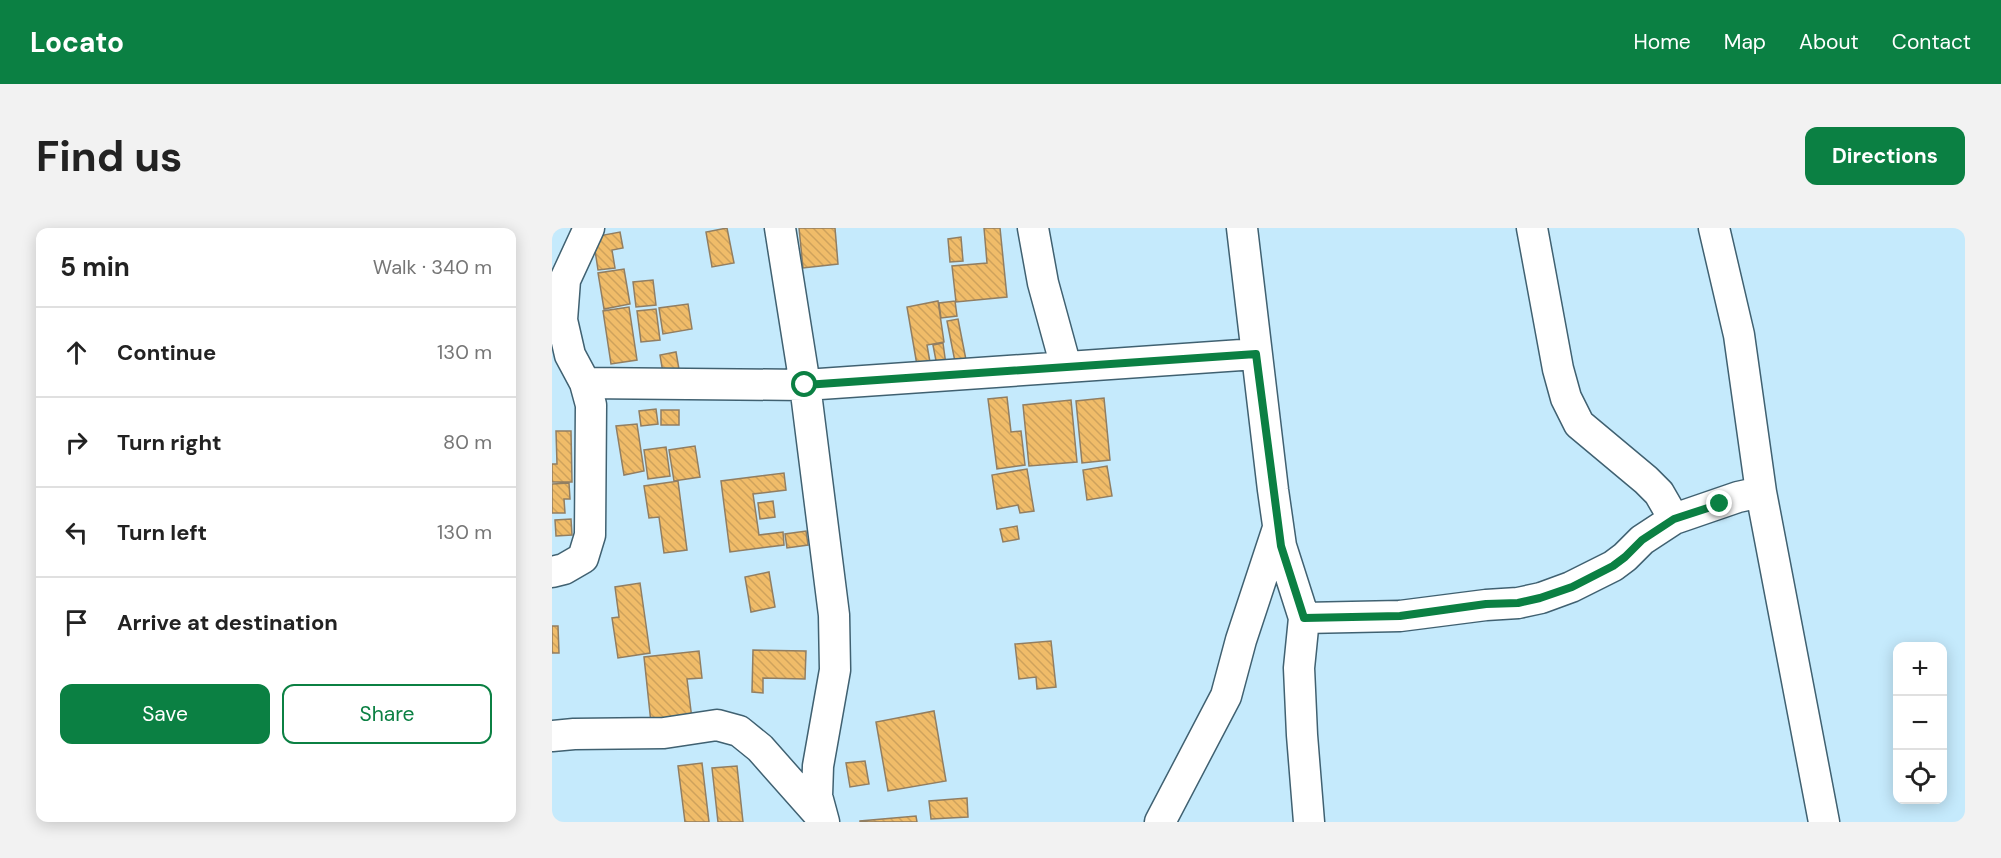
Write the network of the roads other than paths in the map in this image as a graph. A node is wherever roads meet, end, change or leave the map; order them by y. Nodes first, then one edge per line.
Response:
1 (589, 228) edge
2 (780, 228) edge
3 (1033, 228) edge
4 (1242, 228) edge
5 (1532, 228) edge
6 (1714, 228) edge
7 (1256, 354) junction
8 (561, 355) edge
9 (1066, 367) junction
10 (585, 383) junction
11 (805, 385) junction
12 (1761, 492) junction
13 (1674, 519) junction
14 (1279, 528) junction
15 (552, 572) edge
16 (1304, 618) junction
17 (552, 736) edge
18 (823, 820) edge
19 (1160, 822) edge
20 (1309, 822) edge
21 (1824, 822) edge

1 - 8 street
2 - 11 street
3 - 9 street
4 - 7 street
5 - 13 street
6 - 12 street
7 - 9 street
7 - 14 street
8 - 10 street
9 - 11 street
10 - 11 street
10 - 15 street
11 - 18 street
12 - 13 street
12 - 21 street
13 - 16 street
14 - 16 street
14 - 19 street
16 - 20 street
17 - 18 street

